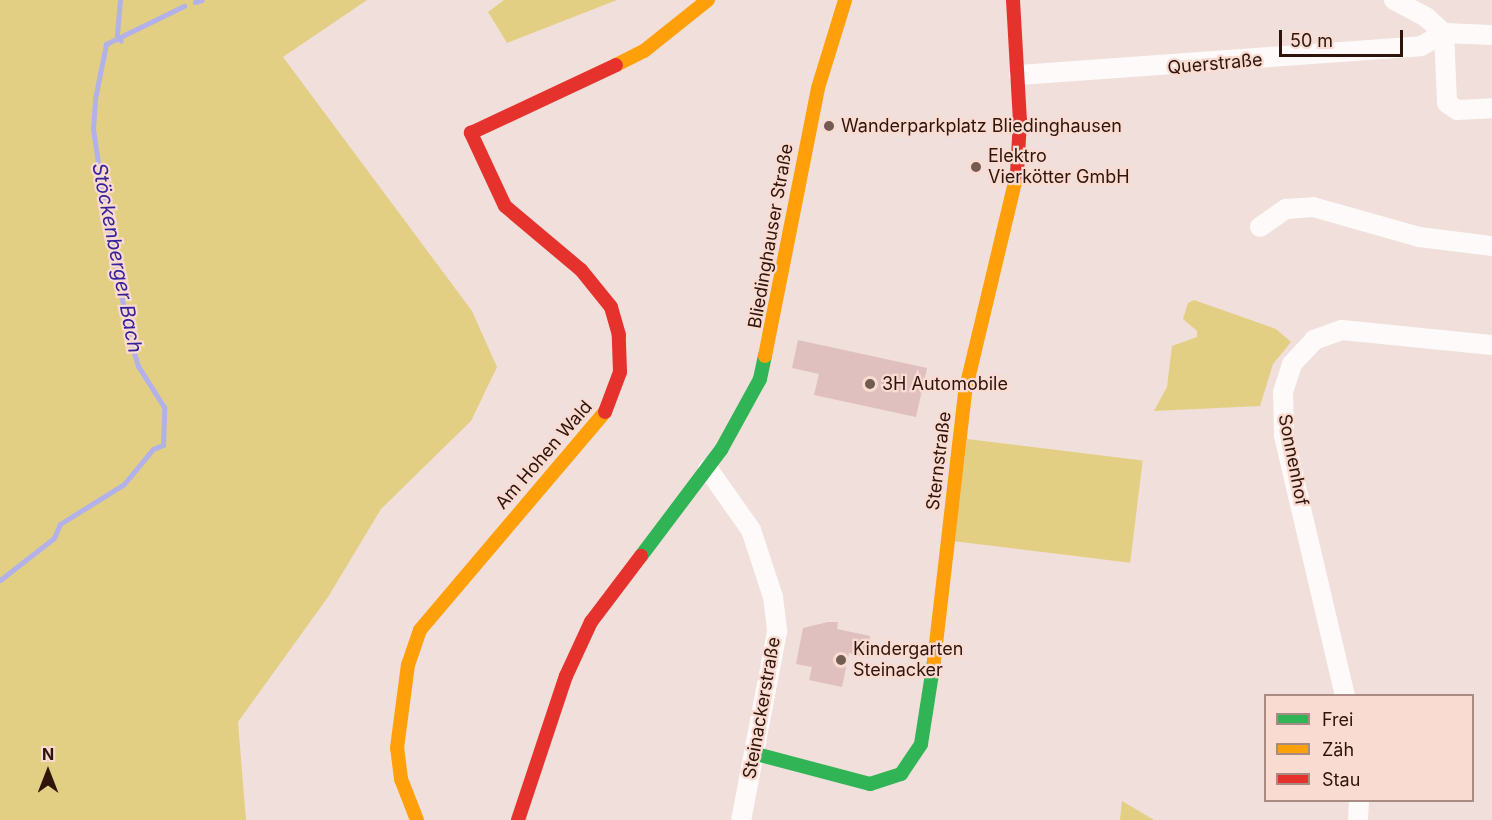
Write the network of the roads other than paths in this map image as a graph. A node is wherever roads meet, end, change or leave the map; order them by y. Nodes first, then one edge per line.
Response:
1 (708, 0) edge
2 (845, 0) edge
3 (1013, 0) edge
4 (1404, 2) edge
5 (1444, 33) junction
6 (1492, 35) edge
7 (1019, 75) junction
8 (1492, 108) edge
9 (1260, 227) dead end
10 (1492, 246) edge
11 (1492, 345) edge
12 (708, 469) junction
13 (1345, 694) edge
14 (756, 754) junction
15 (1359, 802) edge
16 (417, 820) edge
17 (518, 820) edge
18 (741, 820) edge
19 (1358, 820) edge

1 - 16 street, Am Hohen Wald
2 - 12 street, Bliedinghauser Straße
3 - 7 street, Sternstraße
4 - 5 street
5 - 6 street
5 - 7 street, Querstraße
5 - 8 street
7 - 14 street, Sternstraße
9 - 10 street
11 - 13 street, Sonnenhof
12 - 14 street, Steinackerstraße
12 - 17 street, Bliedinghauser Straße
14 - 18 street, Steinackerstraße
15 - 19 street

